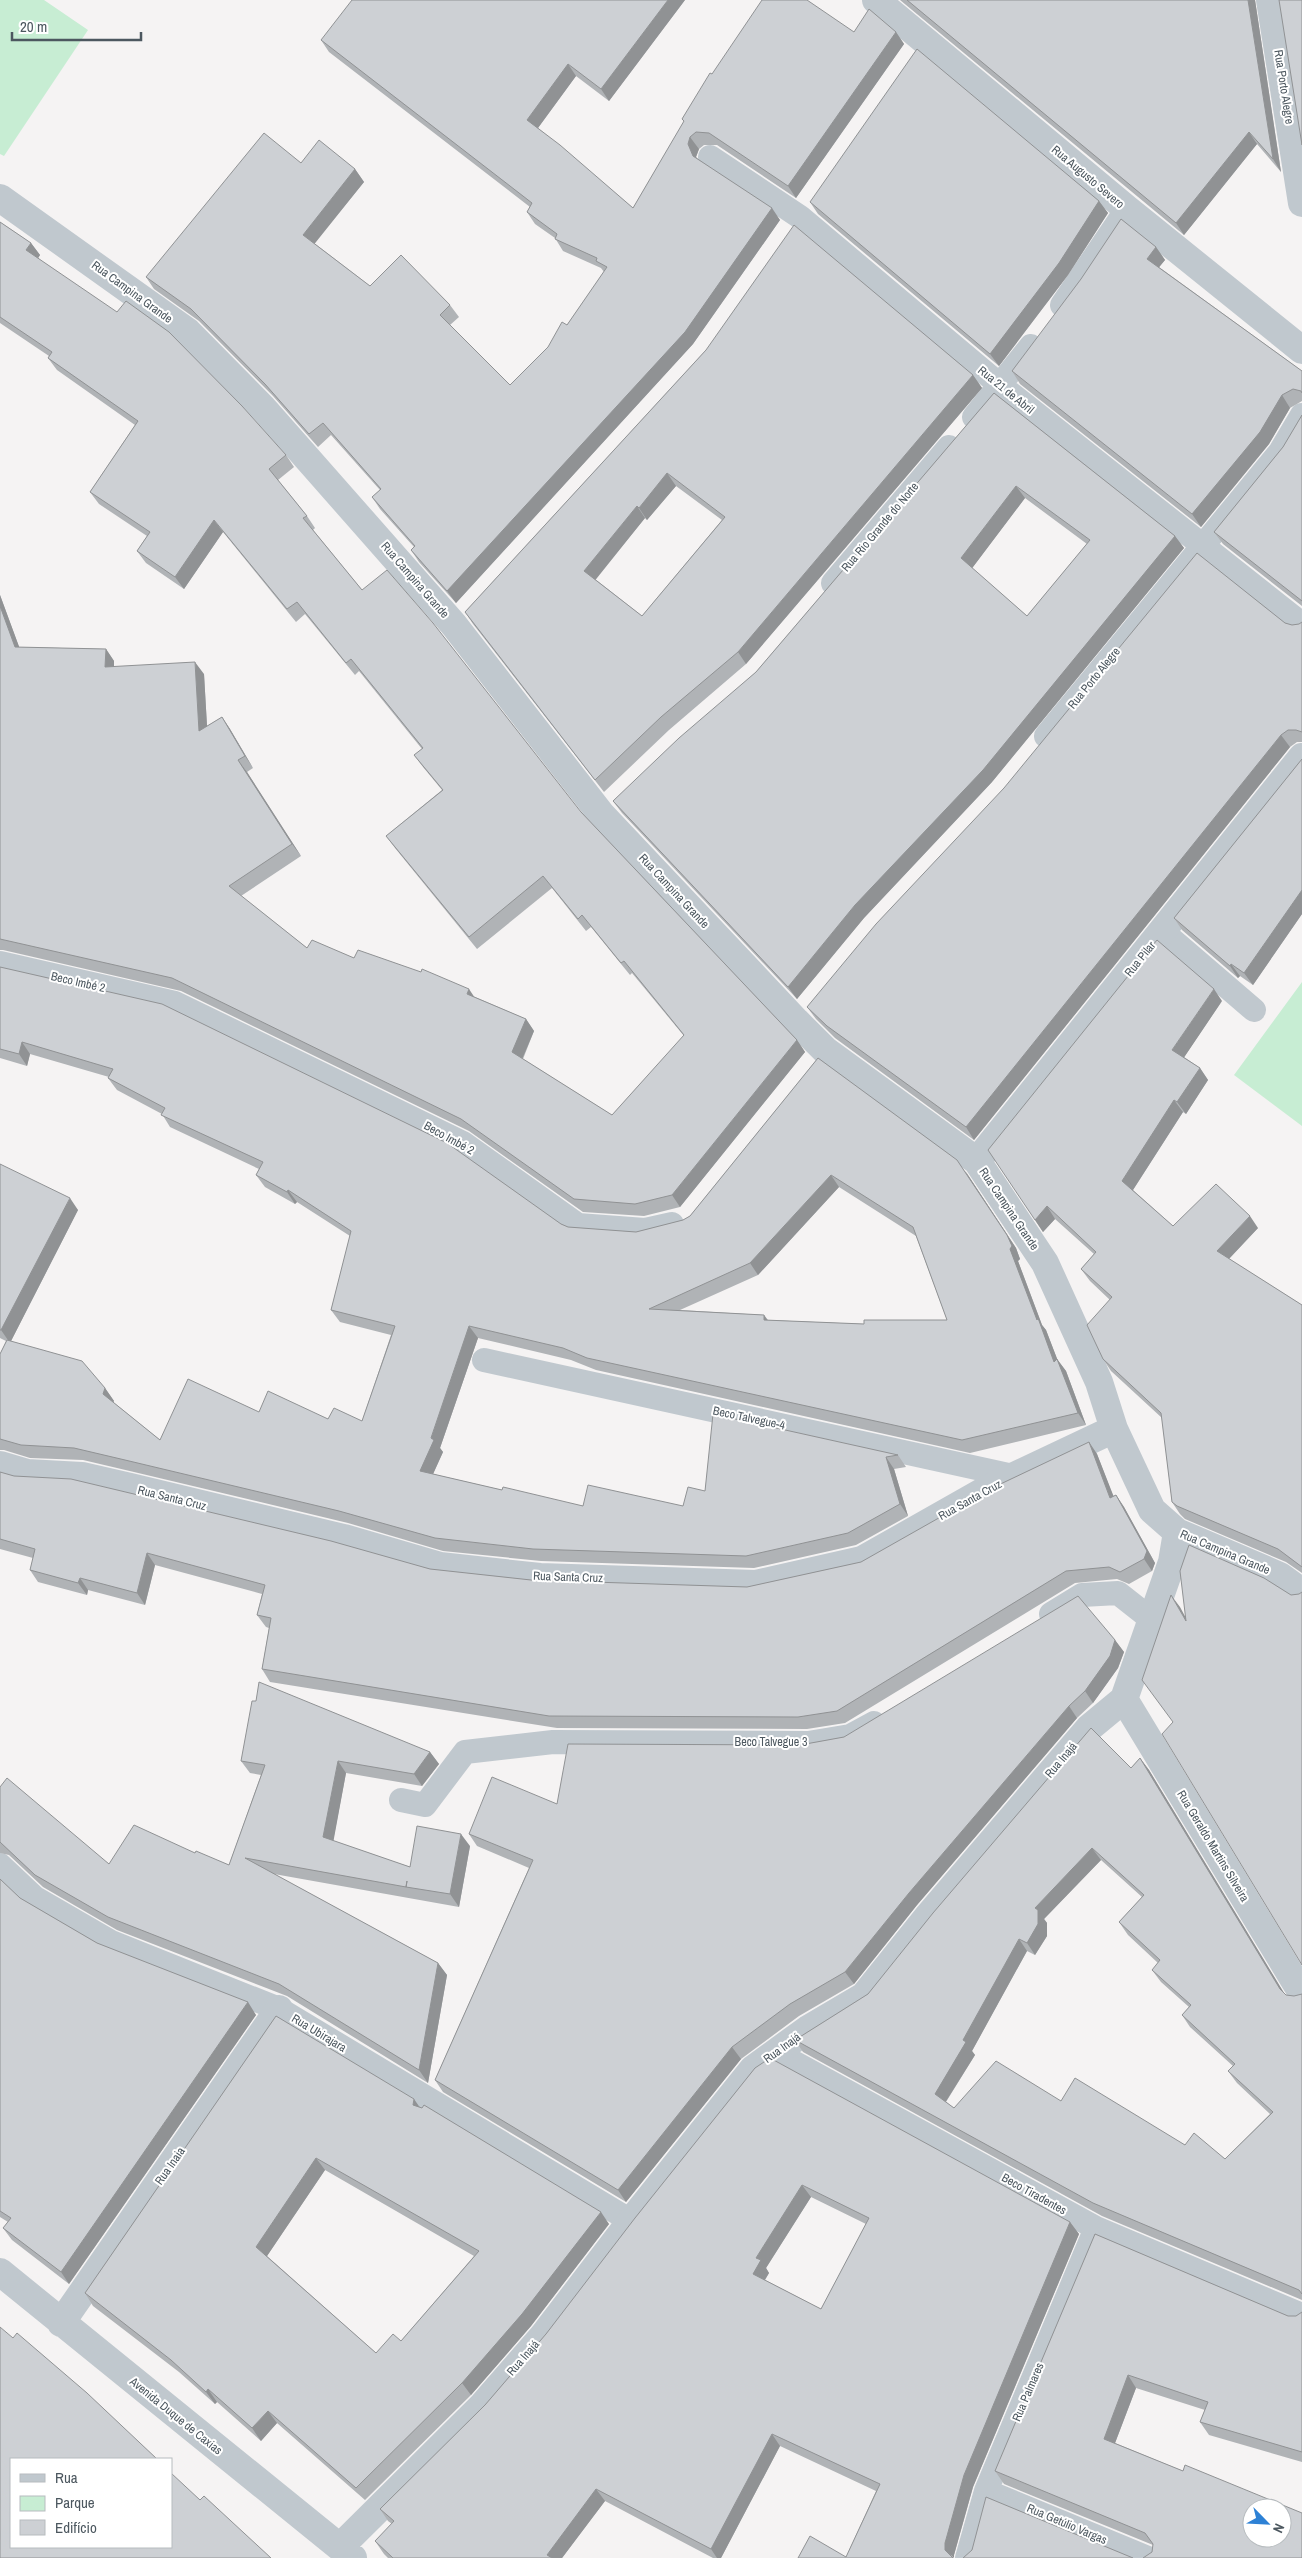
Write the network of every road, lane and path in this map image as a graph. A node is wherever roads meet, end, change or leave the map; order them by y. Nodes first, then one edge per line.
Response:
1 (876, 0) edge
2 (1270, 0) edge
3 (710, 157) dead end
4 (0, 198) edge
5 (1302, 203) edge
6 (1126, 209) junction
7 (1302, 350) edge
8 (1001, 386) junction
9 (1302, 415) edge
10 (1201, 546) junction
11 (818, 601) edge
12 (1302, 624) edge
13 (1032, 754) edge
14 (1302, 757) edge
15 (1162, 931) junction
16 (0, 962) edge
17 (1254, 1010) dead end
18 (977, 1161) junction
19 (695, 1212) edge
20 (484, 1360) dead end
21 (1114, 1429) junction
22 (0, 1465) edge
23 (1013, 1476) junction
24 (1177, 1532) junction
25 (1302, 1592) edge
26 (1150, 1619) junction
27 (1031, 1626) edge
28 (1124, 1699) junction
29 (896, 1709) edge
30 (401, 1800) dead end
31 (0, 1865) edge
32 (1302, 1993) edge
33 (279, 2009) junction
34 (775, 2052) junction
35 (631, 2221) junction
36 (1096, 2228) junction
37 (0, 2272) edge
38 (1302, 2315) edge
39 (61, 2323) junction
40 (986, 2491) junction
41 (346, 2553) edge
42 (967, 2558) edge
43 (1148, 2558) edge

1 - 6 street, Rua Augusto Severo
2 - 5 street, Rua Porto Alegre
3 - 8 lane, Rua 21 de Abril
4 - 18 street, Rua Campina Grande
6 - 7 street, Rua Augusto Severo
6 - 8 lane, Rua Rio Grande do Norte
8 - 10 lane, Rua 21 de Abril
8 - 11 lane, Rua Rio Grande do Norte
9 - 10 lane, Rua Porto Alegre
10 - 12 lane, Rua 21 de Abril
10 - 13 lane, Rua Porto Alegre
14 - 15 street, Rua Pilar
15 - 17 lane
15 - 18 street, Rua Pilar
16 - 19 lane, Beco Imbé 2
18 - 21 street, Rua Campina Grande
20 - 23 lane, Beco Talvegue-4
21 - 23 street, Rua Santa Cruz
21 - 24 street, Rua Campina Grande
22 - 23 street, Rua Santa Cruz
24 - 25 street, Rua Campina Grande
24 - 26 street
26 - 27 lane
26 - 28 street
28 - 32 street, Rua Geraldo Martins Silveira
28 - 34 street, Rua Inajá
29 - 30 lane, Beco Talvegue 3
31 - 33 lane, Rua Ubirajara
33 - 35 lane, Rua Ubirajara
33 - 39 street, Rua Inaia
34 - 35 street, Rua Inajá
34 - 36 lane, Beco Tiradentes
35 - 41 street, Rua Inajá
36 - 38 lane, Beco Tiradentes
36 - 40 lane, Rua Palmares
37 - 39 street, Avenida Duque de Caxias
39 - 41 street, Avenida Duque de Caxias
40 - 42 lane, Rua Palmares
40 - 43 lane, Rua Getúlio Vargas

